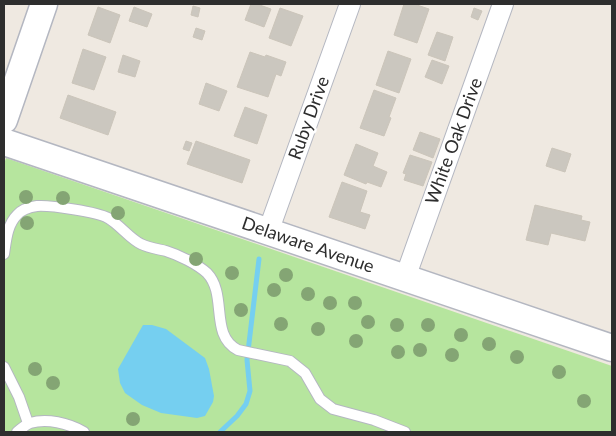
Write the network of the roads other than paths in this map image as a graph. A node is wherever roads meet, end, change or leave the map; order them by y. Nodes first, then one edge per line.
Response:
1 (44, 4) edge
2 (350, 4) edge
3 (503, 4) edge
4 (4, 120) edge
5 (4, 142) edge
6 (268, 232) junction
7 (4, 254) edge
8 (406, 278) junction
9 (612, 348) edge
10 (4, 367) edge
11 (28, 423) junction
12 (16, 432) edge
13 (84, 432) edge
14 (405, 432) edge

1 - 4 street
2 - 6 street, Ruby Drive
3 - 8 street, White Oak Drive
5 - 6 street, Delaware Avenue
6 - 8 street, Delaware Avenue
7 - 14 lane
8 - 9 street, Delaware Avenue
10 - 11 lane
11 - 12 lane
11 - 13 lane

